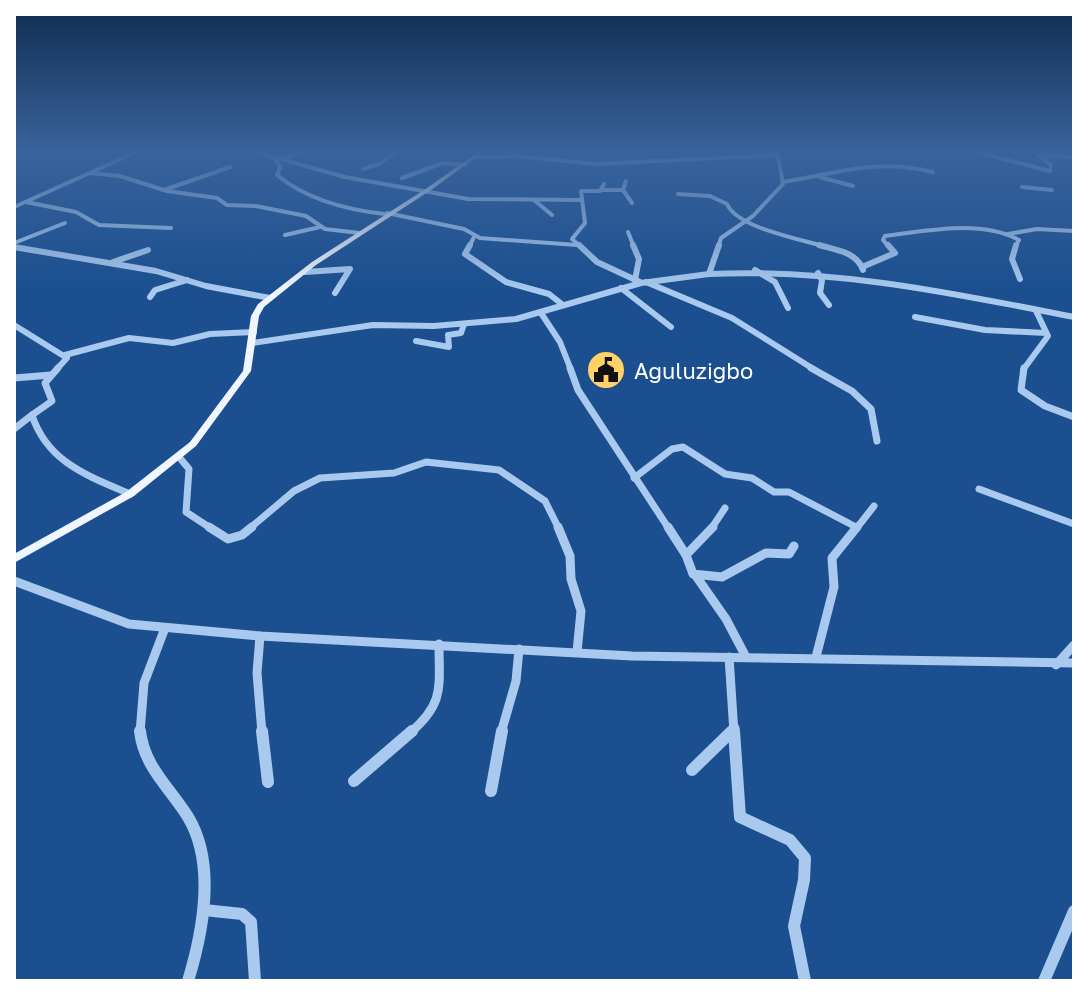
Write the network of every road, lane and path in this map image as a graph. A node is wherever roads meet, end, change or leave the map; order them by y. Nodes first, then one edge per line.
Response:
1 (38, 196) edge
2 (207, 196) edge
3 (314, 196) edge
4 (417, 196) edge
5 (458, 196) edge
6 (582, 196) edge
7 (627, 196) edge
8 (711, 196) edge
9 (769, 196) edge
10 (533, 199) junction
11 (582, 200) junction
12 (26, 202) junction
13 (632, 203) dead end
14 (14, 207) edge
15 (386, 214) junction
16 (552, 215) dead end
17 (744, 222) junction
18 (65, 223) dead end
19 (320, 227) junction
20 (171, 228) dead end
21 (1074, 231) edge
22 (628, 232) dead end
23 (360, 233) junction
24 (1008, 234) junction
25 (285, 235) dead end
26 (474, 237) junction
27 (14, 245) edge
28 (577, 245) junction
29 (148, 250) dead end
30 (112, 263) junction
31 (862, 267) junction
32 (755, 270) junction
33 (305, 272) junction
34 (818, 273) junction
35 (709, 274) junction
36 (866, 277) junction
37 (1020, 279) dead end
38 (187, 280) junction
39 (640, 281) junction
40 (621, 288) junction
41 (335, 293) dead end
42 (150, 297) dead end
43 (270, 298) junction
44 (563, 305) junction
45 (829, 305) dead end
46 (788, 308) dead end
47 (1036, 310) junction
48 (541, 313) junction
49 (915, 317) dead end
50 (1074, 317) edge
51 (464, 324) junction
52 (14, 325) edge
53 (671, 327) dead end
54 (254, 332) junction
55 (1046, 333) junction
56 (416, 341) dead end
57 (252, 343) junction
58 (65, 355) junction
59 (51, 375) junction
60 (14, 378) edge
61 (32, 415) junction
62 (1074, 417) edge
63 (14, 429) edge
64 (877, 441) dead end
65 (179, 457) junction
66 (634, 478) junction
67 (979, 489) dead end
68 (130, 494) junction
69 (874, 506) dead end
70 (725, 508) dead end
71 (1074, 524) edge
72 (856, 527) junction
73 (794, 546) dead end
74 (686, 555) junction
75 (14, 559) edge
76 (696, 576) junction
77 (14, 581) edge
78 (165, 628) junction
79 (260, 636) junction
80 (439, 644) junction
81 (1074, 645) edge
82 (519, 649) junction
83 (577, 652) junction
84 (729, 657) junction
85 (746, 657) junction
86 (816, 657) junction
87 (1056, 665) junction
88 (1073, 665) edge
89 (735, 728) junction
90 (692, 770) dead end
91 (354, 781) dead end
92 (268, 782) dead end
93 (491, 791) dead end
94 (204, 910) junction
95 (1074, 911) edge
96 (188, 981) edge
97 (255, 981) edge
98 (805, 981) edge
99 (1044, 981) edge

1 - 12 street
2 - 19 street
3 - 15 street
4 - 15 main road
5 - 10 street
6 - 11 street
7 - 13 street
8 - 17 street
9 - 17 street
10 - 11 street
10 - 16 street
11 - 28 street
12 - 14 street
12 - 20 street
15 - 23 main road
15 - 26 street
17 - 31 street
17 - 35 street
18 - 27 street
19 - 23 street
19 - 25 street
21 - 24 street
22 - 39 street
23 - 33 main road
24 - 31 street
24 - 37 street
26 - 28 street
26 - 44 street
27 - 30 street
28 - 39 street
29 - 30 street
30 - 38 street
31 - 36 street
32 - 34 street
32 - 35 street
32 - 46 street
33 - 41 street
33 - 43 main road
34 - 36 street
34 - 45 street
35 - 39 street
36 - 47 street
38 - 42 street
38 - 43 street
39 - 40 street
39 - 64 street
40 - 44 street
40 - 53 street
43 - 54 main road
44 - 48 street
47 - 50 street
47 - 55 street
48 - 51 street
48 - 66 street
49 - 55 street
51 - 56 street
51 - 57 street
52 - 58 street
54 - 57 main road
54 - 58 street
55 - 62 street
57 - 65 main road
58 - 59 street
59 - 60 street
59 - 61 street
61 - 63 street
61 - 68 street
65 - 68 main road
65 - 83 street
66 - 72 street
66 - 74 street
67 - 71 street
68 - 75 main road
69 - 72 street
70 - 74 street
72 - 86 street
73 - 76 street
74 - 76 street
76 - 85 street
77 - 78 street
78 - 79 street
78 - 94 street
79 - 80 street
79 - 92 street
80 - 82 street
80 - 91 street
81 - 87 street
82 - 83 street
82 - 93 street
83 - 84 street
84 - 85 street
84 - 89 street
85 - 86 street
86 - 87 street
87 - 88 street
89 - 90 street
89 - 98 street
94 - 96 street
94 - 97 street
95 - 99 street

